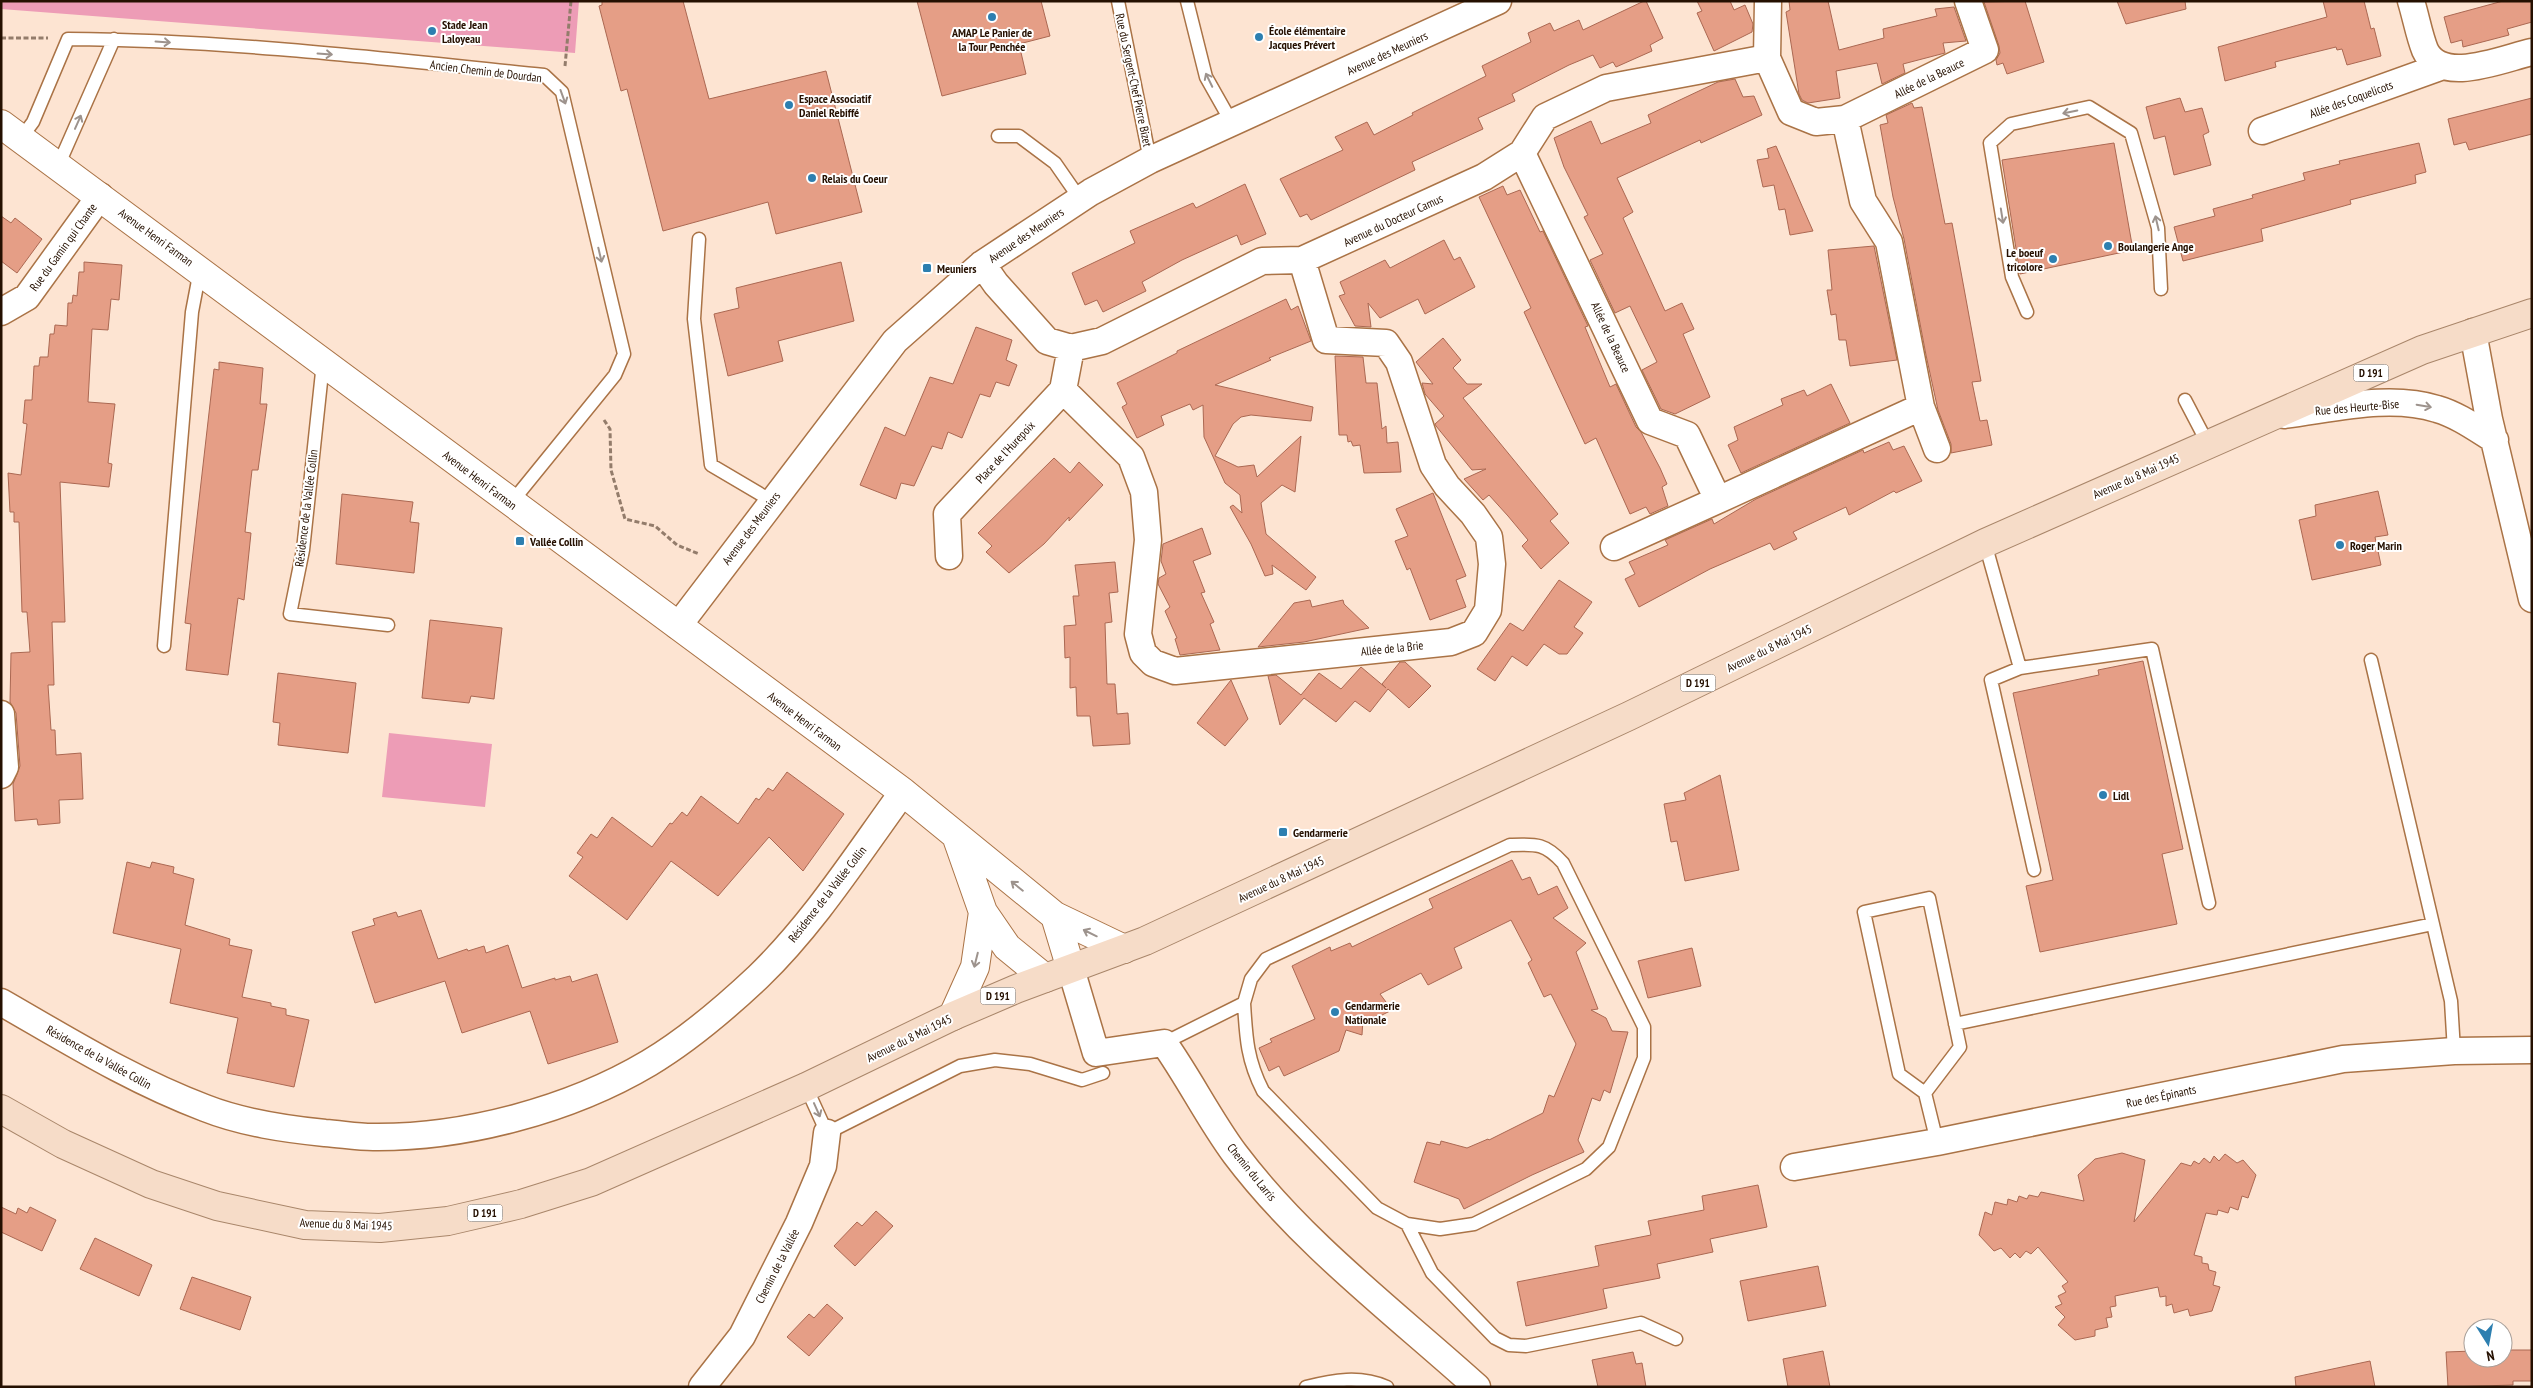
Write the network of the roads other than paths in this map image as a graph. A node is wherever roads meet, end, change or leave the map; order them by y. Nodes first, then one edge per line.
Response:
1 (1118, 1) edge
2 (1187, 1) edge
3 (1498, 1) edge
4 (1768, 1) edge
5 (1968, 1) edge
6 (2412, 1) edge
7 (114, 39) junction
8 (2532, 52) edge
9 (1767, 58) junction
10 (2440, 67) junction
11 (1845, 118) junction
12 (1232, 123) junction
13 (11, 131) edge
14 (2262, 131) dead end
15 (998, 136) dead end
16 (1522, 153) junction
17 (1150, 160) junction
18 (58, 166) junction
19 (100, 196) junction
20 (1080, 199) junction
21 (698, 239) dead end
22 (1302, 260) junction
23 (982, 264) junction
24 (200, 270) junction
25 (2161, 289) dead end
26 (1, 312) edge
27 (2028, 312) dead end
28 (2532, 313) edge
29 (2473, 332) junction
30 (1071, 348) junction
31 (323, 363) junction
32 (1063, 390) junction
33 (2185, 400) dead end
34 (1921, 407) junction
35 (2271, 416) junction
36 (2495, 440) junction
37 (2208, 444) junction
38 (1937, 449) dead end
39 (1718, 500) junction
40 (772, 502) junction
41 (511, 503) junction
42 (1985, 543) junction
43 (1614, 547) dead end
44 (949, 556) dead end
45 (2532, 600) edge
46 (388, 625) dead end
47 (678, 626) junction
48 (164, 646) dead end
49 (2372, 660) dead end
50 (2020, 668) junction
51 (1, 714) edge
52 (1, 774) edge
53 (903, 792) junction
54 (957, 838) junction
55 (2034, 870) dead end
56 (2209, 903) dead end
57 (983, 912) junction
58 (1055, 916) junction
59 (2433, 924) junction
60 (1124, 949) junction
61 (1071, 969) junction
62 (1045, 978) junction
63 (1, 1002) edge
64 (1244, 1003) junction
65 (953, 1016) junction
66 (1955, 1024) junction
67 (1164, 1043) junction
68 (2532, 1050) edge
69 (2454, 1052) junction
70 (1102, 1074) dead end
71 (806, 1087) junction
72 (1925, 1092) junction
73 (1, 1109) edge
74 (827, 1133) junction
75 (1937, 1142) junction
76 (1794, 1167) dead end
77 (1407, 1224) junction
78 (1676, 1339) dead end
79 (702, 1387) edge
80 (1306, 1387) edge
81 (1387, 1387) edge
82 (1478, 1387) edge

1 - 17 lane, Rue du Sergent-Chef Pierre Bizet
12 -> 2 lane
3 - 12 street, Avenue des Meuniers
4 - 9 street
5 - 11 street, Allée de la Beauce
6 - 10 street
7 - 13 lane, Ancien Chemin de Dourdan
18 -> 7 lane
7 -> 41 lane, Ancien Chemin de Dourdan
8 - 10 street
9 - 11 street, Allée de la Beauce
9 - 16 street, Avenue du Docteur Camus
10 - 14 street, Allée des Coquelicots
11 - 34 street
12 - 17 street, Avenue des Meuniers
13 - 18 street, Avenue Henri Farman
15 - 20 lane
16 - 22 street, Avenue du Docteur Camus
16 - 39 street, Allée de la Beauce
17 - 20 street, Avenue des Meuniers
18 - 19 street, Avenue Henri Farman
19 - 24 street, Avenue Henri Farman
19 - 26 street, Rue du Gamin qui Chante
20 - 23 street, Avenue des Meuniers
21 - 40 lane
22 - 30 street, Avenue du Docteur Camus
22 - 32 street, Allée de la Brie
23 - 30 street, Avenue du Docteur Camus
23 - 40 street, Avenue des Meuniers
24 - 31 street, Avenue Henri Farman
24 - 48 lane
25 -> 27 lane
28 - 29 main road, Avenue du 8 Mai 1945 / D 191
29 - 35 main road, Avenue du 8 Mai 1945 / D 191
29 - 36 street
30 - 32 street
31 - 41 street, Avenue Henri Farman
31 - 46 lane, Résidence de la Vallée Collin
32 - 44 street, Place de l'Hurepoix
33 - 37 lane
34 - 38 street
34 - 39 street
35 -> 36 street, Rue des Heurte-Bise
35 - 37 main road, Avenue du 8 Mai 1945 / D 191
36 - 45 street
37 - 42 main road, Avenue du 8 Mai 1945 / D 191
39 - 43 street
40 - 47 street, Avenue des Meuniers
41 - 47 street, Avenue Henri Farman
42 - 50 lane
42 - 60 main road, Avenue du 8 Mai 1945 / D 191
47 - 53 street, Avenue Henri Farman
49 - 59 lane
50 - 55 lane
50 - 56 lane
51 - 52 street
53 - 54 street, Avenue Henri Farman
53 - 63 street, Résidence de la Vallée Collin
54 - 57 street
58 -> 54 street, Avenue Henri Farman
57 - 62 street
57 -> 65 street
60 -> 58 street, Avenue Henri Farman
58 - 61 street
59 - 66 lane
59 - 69 lane
60 - 61 main road, Avenue du 8 Mai 1945 / D 191
61 - 62 main road, Avenue du 8 Mai 1945 / D 191
61 - 67 street
62 - 65 main road, Avenue du 8 Mai 1945 / D 191
64 - 67 lane
64 - 77 lane
64 - 77 lane
65 - 71 main road, Avenue du 8 Mai 1945 / D 191
66 - 72 lane
66 - 72 lane
67 - 82 street, Chemin du Larris
68 - 69 street, Rue des Épinants
69 - 75 street, Rue des Épinants
70 - 74 lane
71 - 73 main road, Avenue du 8 Mai 1945 / D 191
71 -> 74 lane
72 - 75 lane
74 - 79 street, Chemin de la Vallée
75 - 76 street, Rue des Épinants
77 - 78 lane
80 - 81 lane

